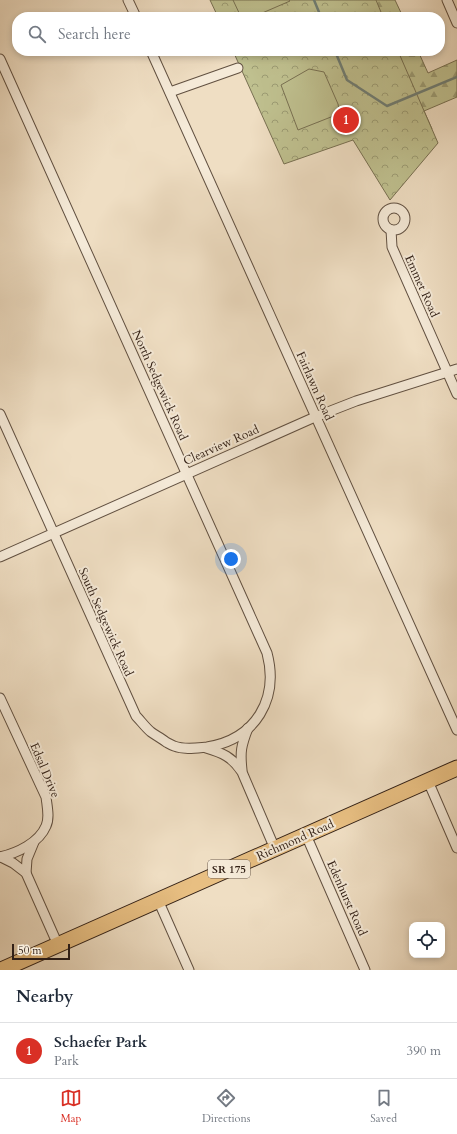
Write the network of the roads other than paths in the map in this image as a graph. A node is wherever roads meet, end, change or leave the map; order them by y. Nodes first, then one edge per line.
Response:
1 (128, 0) edge
2 (447, 0) edge
3 (134, 12) edge
4 (457, 22) edge
5 (153, 56) edge
6 (0, 59) edge
7 (238, 68) dead end
8 (170, 92) junction
9 (391, 230) dead end
10 (457, 369) edge
11 (447, 372) junction
12 (457, 394) edge
13 (0, 414) edge
14 (315, 417) junction
15 (187, 474) junction
16 (53, 533) junction
17 (0, 557) edge
18 (0, 698) edge
19 (251, 726) junction
20 (457, 730) edge
21 (204, 747) junction
22 (457, 768) edge
23 (242, 772) junction
24 (428, 781) junction
25 (306, 835) junction
26 (34, 841) junction
27 (457, 848) edge
28 (275, 849) junction
29 (0, 857) edge
30 (26, 873) junction
31 (158, 900) junction
32 (58, 945) junction
33 (8, 969) edge
34 (189, 970) edge
35 (365, 970) edge

1 - 3 street
2 - 4 street
5 - 8 street, Fairlawn Road
6 - 15 street, North Sedgewick Road
7 - 8 street
8 - 14 street, Fairlawn Road
9 - 11 street, Emmet Road
10 - 11 street, Clearview Road
11 - 12 street, Emmet Road
11 - 14 street, Clearview Road
13 - 16 street, South Sedgewick Road
14 - 15 street, Clearview Road
14 - 20 street, Fairlawn Road
15 - 16 street, Clearview Road
15 - 19 street, North Sedgewick Road
16 - 17 street, Clearview Road
16 - 21 street, South Sedgewick Road
18 - 26 street, Edsal Drive
19 - 21 street, South Sedgewick Road
19 - 23 street, North Sedgewick Road
21 - 23 street
22 - 24 main road, Richmond Road / SR 175
23 - 28 street
24 - 25 main road, Richmond Road / SR 175
24 - 27 street
25 - 28 main road, Richmond Road / SR 175
25 - 35 street, Edenhurst Road
26 - 29 street, Edsal Drive
26 - 30 street
28 - 31 main road, Richmond Road / SR 175
29 - 30 street
30 - 32 street
31 - 32 main road, Richmond Road / SR 175
31 - 34 street
32 - 33 main road, Richmond Road / SR 175

